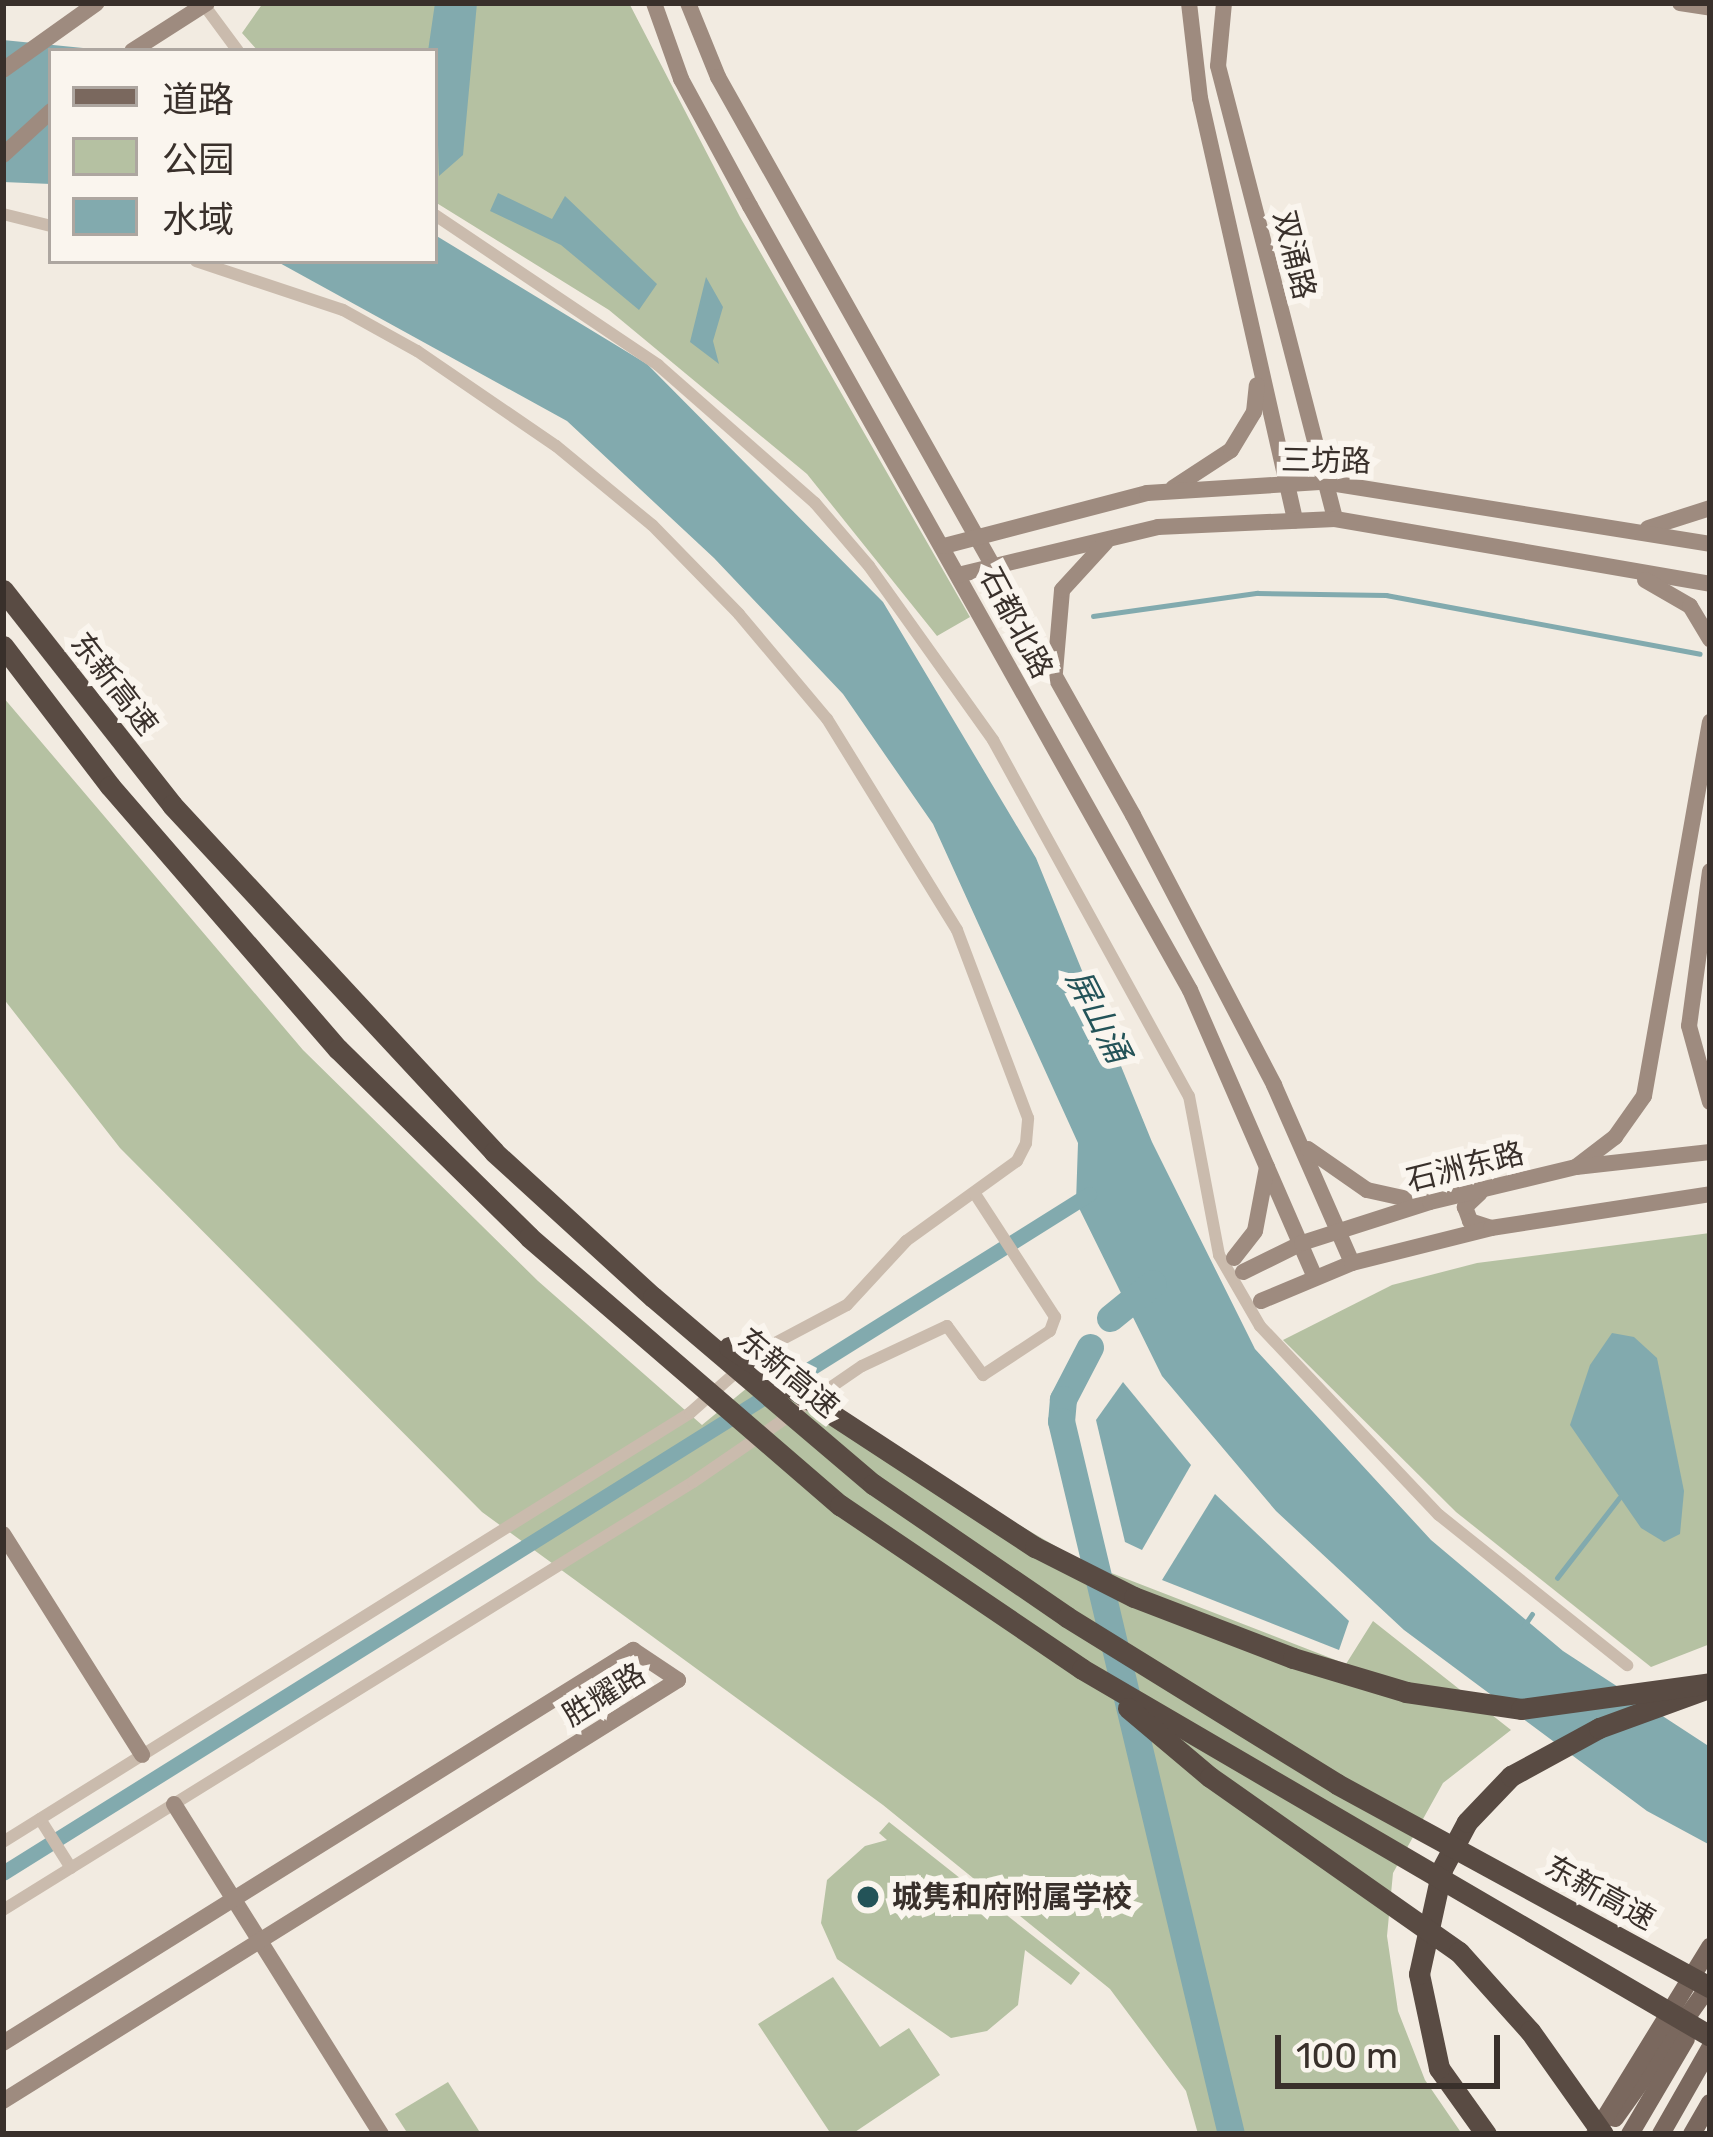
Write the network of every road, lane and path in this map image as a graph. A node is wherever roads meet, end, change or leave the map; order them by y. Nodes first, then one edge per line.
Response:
1 (98, 3) edge
2 (654, 3) edge
3 (691, 3) edge
4 (1190, 3) edge
5 (1224, 3) edge
6 (1680, 3) edge
7 (206, 4) edge
8 (1710, 8) edge
9 (659, 26) junction
10 (699, 31) junction
11 (137, 48) edge
12 (236, 48) edge
13 (3, 70) edge
14 (48, 113) edge
15 (3, 152) edge
16 (3, 214) edge
17 (438, 217) edge
18 (48, 225) edge
19 (205, 264) edge
20 (1259, 366) junction
21 (898, 387) junction
22 (866, 405) junction
23 (1324, 482) junction
24 (1286, 486) junction
25 (1155, 492) junction
26 (1710, 508) edge
27 (1335, 519) junction
28 (1294, 520) junction
29 (1158, 527) junction
30 (1647, 528) junction
31 (980, 536) junction
32 (1112, 538) junction
33 (1710, 544) edge
34 (944, 546) junction
35 (992, 564) junction
36 (1628, 572) junction
37 (958, 574) junction
38 (1710, 584) edge
39 (3, 590) edge
40 (1710, 639) edge
41 (3, 646) edge
42 (1055, 679) junction
43 (1072, 706) junction
44 (1710, 728) edge
45 (1042, 729) junction
46 (1710, 871) edge
47 (1689, 1026) junction
48 (1657, 1029) junction
49 (1274, 1085) junction
50 (1244, 1101) junction
51 (1710, 1102) edge
52 (1302, 1144) junction
53 (1710, 1153) edge
54 (1268, 1160) junction
55 (1576, 1167) junction
56 (1485, 1190) junction
57 (975, 1194) junction
58 (1710, 1194) edge
59 (1430, 1202) junction
60 (1492, 1228) junction
61 (1339, 1230) junction
62 (1302, 1243) junction
63 (1352, 1263) junction
64 (1315, 1277) junction
65 (653, 1297) junction
66 (1261, 1301) dead end
67 (3, 1534) edge
68 (1627, 1665) dead end
69 (1082, 1669) junction
70 (1710, 1685) edge
71 (142, 1755) junction
72 (174, 1804) junction
73 (40, 1819) junction
74 (3, 1842) edge
75 (71, 1868) junction
76 (234, 1900) junction
77 (3, 1910) edge
78 (260, 1941) junction
79 (1710, 1947) edge
80 (1710, 1986) edge
81 (1710, 1999) edge
82 (1710, 2036) edge
83 (3, 2044) edge
84 (1710, 2048) edge
85 (1710, 2066) edge
86 (3, 2101) edge
87 (1710, 2103) edge
88 (381, 2134) edge
89 (1486, 2134) edge
90 (1600, 2134) edge
91 (1630, 2134) edge
92 (1661, 2134) edge
93 (1692, 2134) edge

1 - 13 main road
2 - 9 main road, 石都北路
3 - 10 main road, 石都北路
4 - 20 main road, 双涌路
5 - 23 main road, 双涌路
6 - 8 main road
7 - 11 main road
7 - 12 street
9 - 10 main road
9 - 22 main road, 石都北路
10 - 21 main road, 石都北路
14 - 15 main road
16 - 18 street
17 - 68 street
19 - 57 street
20 - 24 main road, 双涌路
20 - 25 main road
21 - 22 main road
21 - 31 main road, 石都北路
22 - 34 main road, 石都北路
23 - 24 main road, 三坊路
23 - 27 main road, 双涌路
23 - 30 main road, 三坊路
24 - 25 main road, 三坊路
24 - 28 main road, 双涌路
25 - 29 main road
25 - 31 main road, 三坊路
26 - 30 main road
27 - 28 main road, 三坊路
27 - 36 main road, 三坊路
28 - 29 main road, 三坊路
29 - 32 main road, 三坊路
30 - 33 main road, 三坊路
31 - 34 main road, 三坊路
31 - 35 main road, 石都北路
32 - 35 main road, 三坊路
32 - 42 main road
34 - 37 main road, 石都北路
35 - 37 main road, 三坊路
35 - 42 main road, 石都北路
36 - 38 main road, 三坊路
36 - 40 main road
37 - 45 main road, 石都北路
39 - 65 highway, 东新高速
41 - 69 highway, bridge
42 - 43 main road, 石都北路
43 - 45 main road
43 - 49 main road, 石都北路
44 - 48 main road
45 - 50 main road, 石都北路
46 - 47 main road
47 - 48 main road
47 - 51 main road
48 - 55 main road
49 - 50 main road
49 - 52 main road, 石都北路
50 - 54 main road, 石都北路
52 - 59 main road
52 - 61 main road, 石都北路
53 - 55 main road, 石洲东路
54 - 62 main road, 石都北路
54 - 62 main road, 石洲东路
55 - 56 main road, 石洲东路
56 - 59 main road, 石洲东路
56 - 60 main road
57 - 71 street
57 - 72 street
58 - 60 main road
59 - 61 main road, 石洲东路
60 - 63 main road
61 - 62 main road, 石洲东路
61 - 63 main road, 石都北路
62 - 64 main road, 石都北路
63 - 64 main road
64 - 66 main road
65 - 70 highway, bridge
65 - 80 highway, 东新高速, bridge
67 - 71 main road
69 - 82 highway, bridge
69 - 90 highway, bridge
70 - 89 highway
71 - 73 street
72 - 75 street
72 - 76 main road
73 - 74 street
73 - 75 street
75 - 77 street
76 - 78 main road
76 - 78 main road, 胜耀路
76 - 83 main road, 胜耀路
78 - 86 main road, 胜耀路
78 - 88 main road
79 - 90 main road
80 - 90 main road
81 - 91 main road
84 - 92 main road
85 - 92 main road
87 - 93 main road

